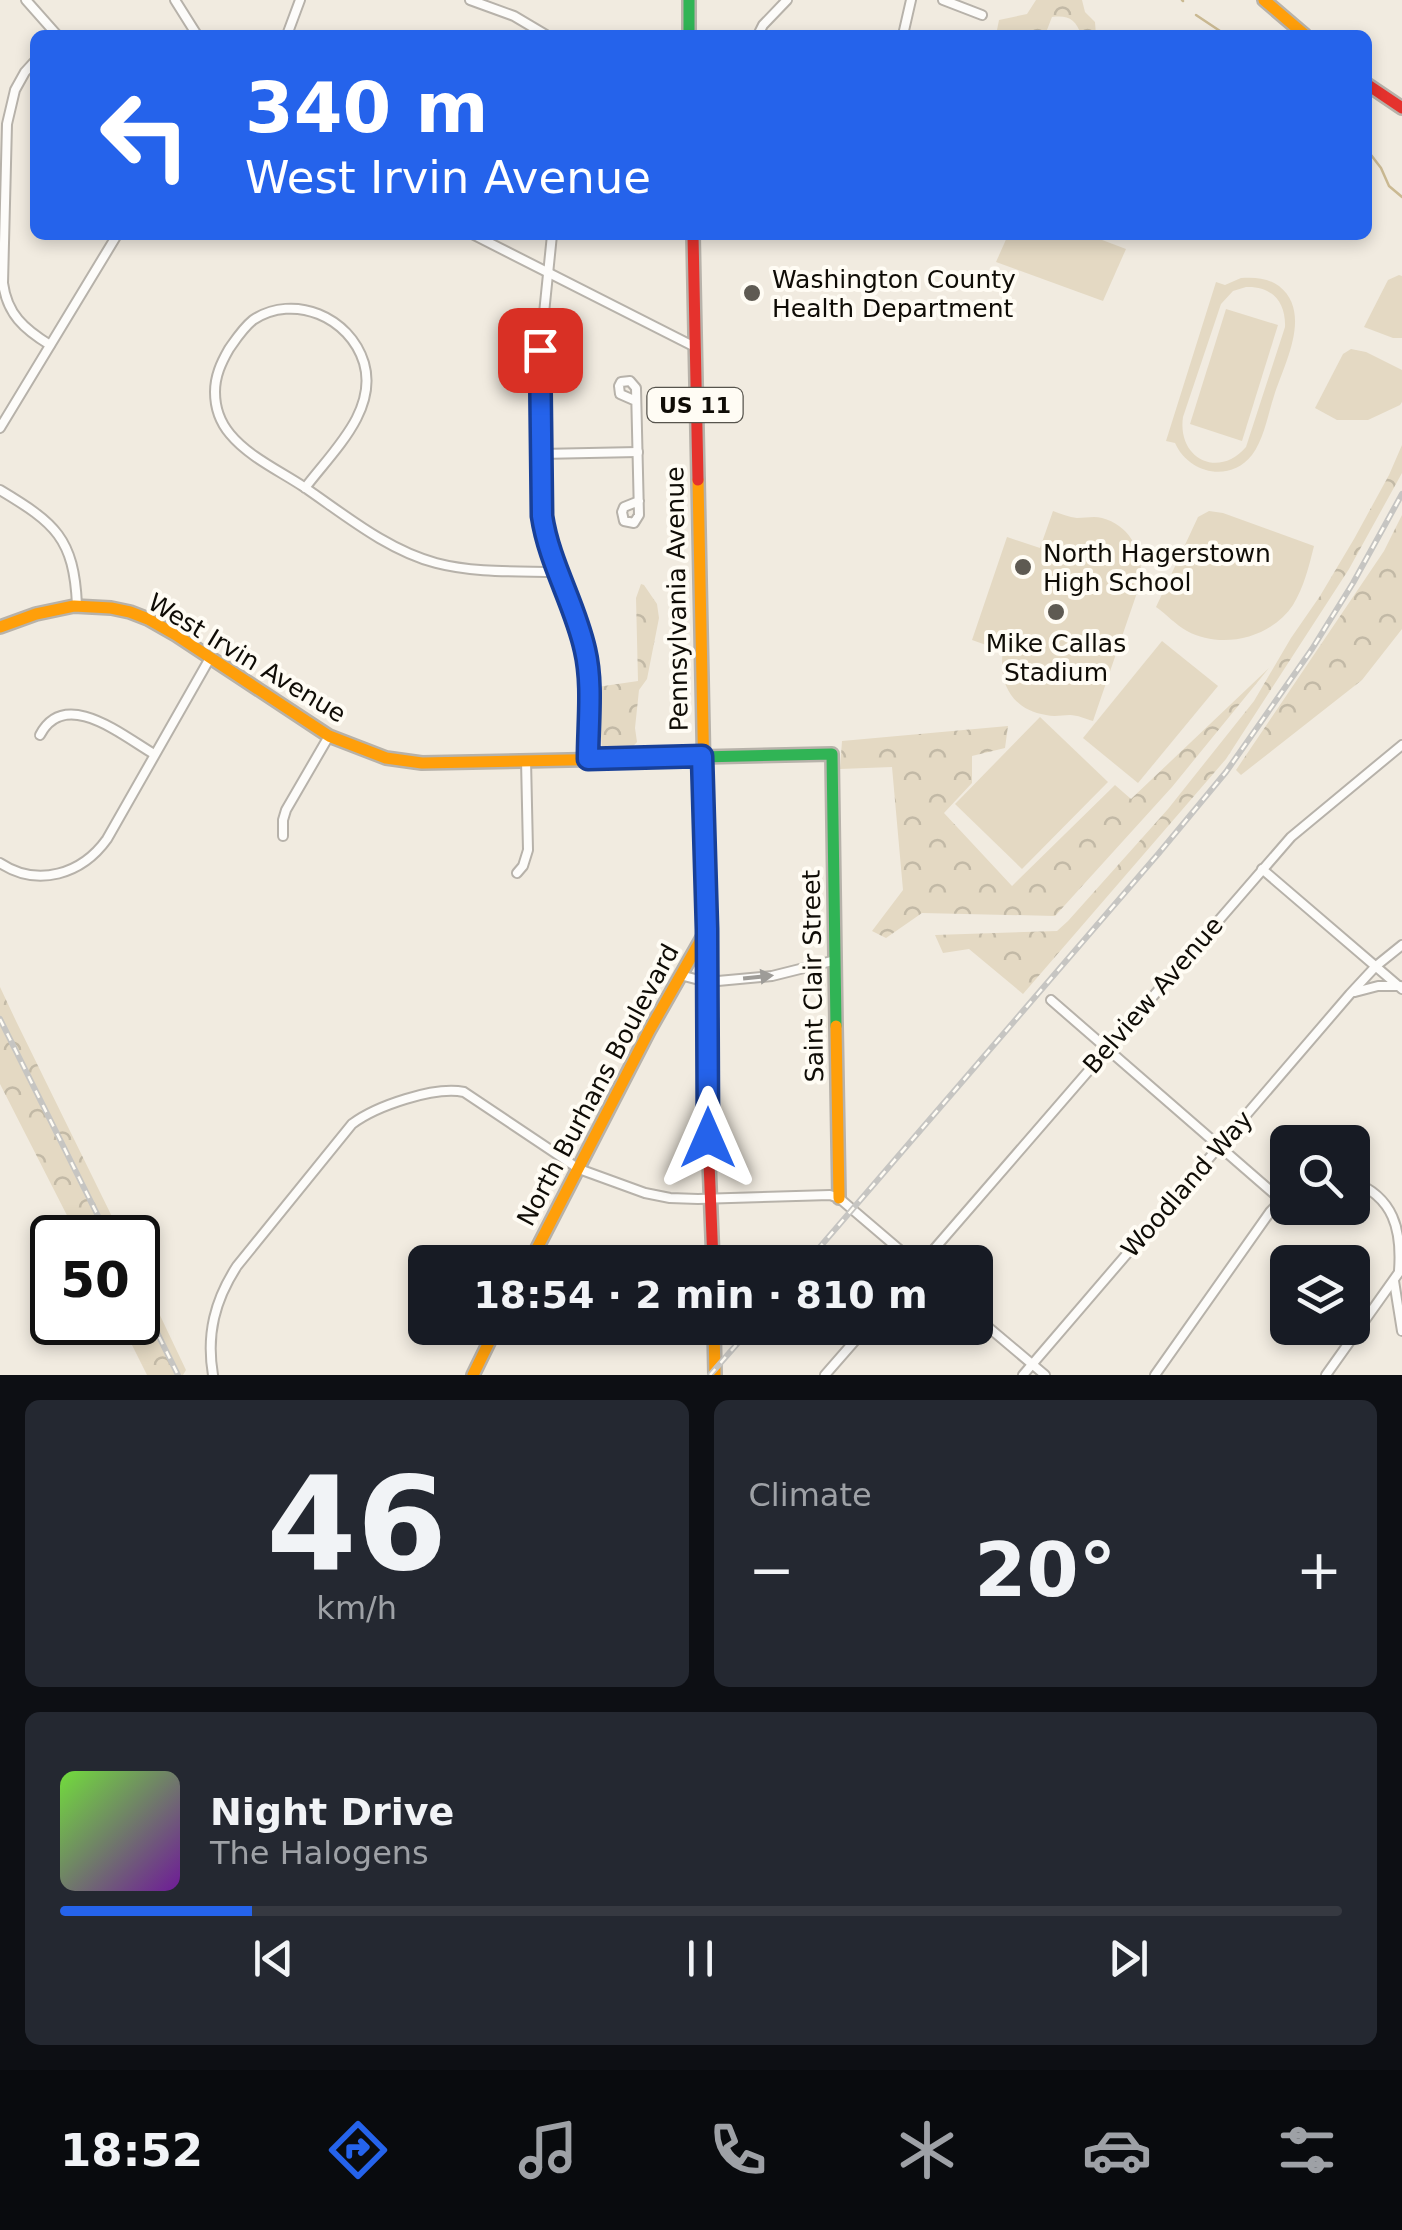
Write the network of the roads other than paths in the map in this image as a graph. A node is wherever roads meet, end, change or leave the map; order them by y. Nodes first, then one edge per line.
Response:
1 (26, 0) edge
2 (174, 0) edge
3 (300, 0) edge
4 (470, 0) edge
5 (688, 0) edge
6 (786, 0) edge
7 (911, 0) edge
8 (943, 0) edge
9 (1264, 0) edge
10 (982, 15) dead end
11 (52, 30) edge
12 (193, 30) edge
13 (289, 30) edge
14 (538, 30) edge
15 (688, 30) edge
16 (760, 30) edge
17 (904, 30) edge
18 (1299, 30) edge
19 (30, 66) edge
20 (1372, 88) edge
21 (1400, 103) edge
22 (114, 240) edge
23 (484, 240) edge
24 (551, 240) edge
25 (692, 240) edge
26 (548, 272) junction
27 (50, 345) junction
28 (694, 346) junction
29 (636, 402) dead end
30 (0, 428) edge
31 (638, 452) junction
32 (540, 454) junction
33 (305, 488) junction
34 (0, 490) edge
35 (639, 501) dead end
36 (557, 572) junction
37 (77, 605) junction
38 (0, 627) edge
39 (210, 658) junction
40 (40, 735) dead end
41 (329, 736) junction
42 (1402, 746) edge
43 (154, 754) junction
44 (832, 754) joint
45 (702, 756) junction
46 (588, 759) junction
47 (526, 760) junction
48 (283, 836) dead end
49 (0, 863) edge
50 (1262, 869) junction
51 (516, 873) dead end
52 (707, 929) junction
53 (1402, 945) edge
54 (836, 960) junction
55 (1376, 966) junction
56 (680, 976) junction
57 (707, 982) junction
58 (1401, 987) edge
59 (1350, 994) junction
60 (1051, 1000) dead end
61 (1106, 1050) junction
62 (1219, 1147) junction
63 (579, 1169) junction
64 (1270, 1185) edge
65 (1370, 1189) edge
66 (839, 1198) junction
67 (712, 1199) junction
68 (1270, 1215) edge
69 (539, 1245) edge
70 (713, 1245) edge
71 (894, 1245) edge
72 (938, 1245) edge
73 (1398, 1273) edge
74 (1402, 1330) edge
75 (993, 1332) edge
76 (488, 1345) edge
77 (715, 1345) edge
78 (851, 1345) edge
79 (1031, 1365) junction
80 (213, 1375) edge
81 (473, 1375) edge
82 (716, 1375) edge
83 (825, 1375) edge
84 (1022, 1375) edge
85 (1044, 1375) edge
86 (1155, 1375) edge
87 (1326, 1375) edge

1 - 11 street
2 - 12 street
3 - 13 street
4 - 14 street
5 - 15 main road
6 - 16 street
7 - 17 street
8 - 10 street
9 - 18 main road
19 - 27 street
20 - 21 main road
22 - 27 street
23 - 26 street
24 - 26 street
25 - 28 main road, Pennsylvania Avenue / US 11
26 - 28 street
26 - 32 street
27 - 30 street
28 - 45 main road, Pennsylvania Avenue / US 11
29 - 31 street
31 - 32 street
31 - 35 street
32 - 36 street
33 - 33 street
33 - 36 street
34 - 37 street
36 - 46 street
37 - 38 main road, West Irvin Avenue
37 - 39 main road, West Irvin Avenue
39 - 41 main road, West Irvin Avenue
39 - 43 street
40 - 43 street
41 - 47 main road, West Irvin Avenue
41 - 48 street
42 - 50 street, Belview Avenue
43 - 49 street
44 - 45 main road, West Irvin Avenue
44 - 54 main road, Saint Clair Street
45 - 46 main road, West Irvin Avenue
45 - 52 main road, Pennsylvania Avenue / US 11
46 - 47 main road, West Irvin Avenue
47 - 51 street
50 - 55 street
50 - 61 street, Belview Avenue
52 - 56 main road, North Burhans Boulevard
52 - 57 main road, Pennsylvania Avenue
53 - 55 street, Woodland Way
57 -> 54 street
54 - 66 main road, Saint Clair Street
55 - 58 street
55 - 59 street, Woodland Way
56 - 57 street
56 - 63 main road, North Burhans Boulevard
57 - 67 main road, Pennsylvania Avenue
58 - 59 street
59 - 62 street, Woodland Way
60 - 61 street
61 - 62 street
61 - 72 street, Belview Avenue
62 - 64 street
62 - 79 street, Woodland Way
63 - 67 street
63 - 69 main road, North Burhans Boulevard
63 - 80 street
65 - 73 street
66 - 67 street
66 - 71 street
67 - 70 main road, Pennsylvania Avenue
68 - 86 street
73 - 74 street
73 - 87 street
75 - 79 street
76 - 81 main road
77 - 82 main road
78 - 83 street
79 - 84 street, Woodland Way
79 - 85 street

